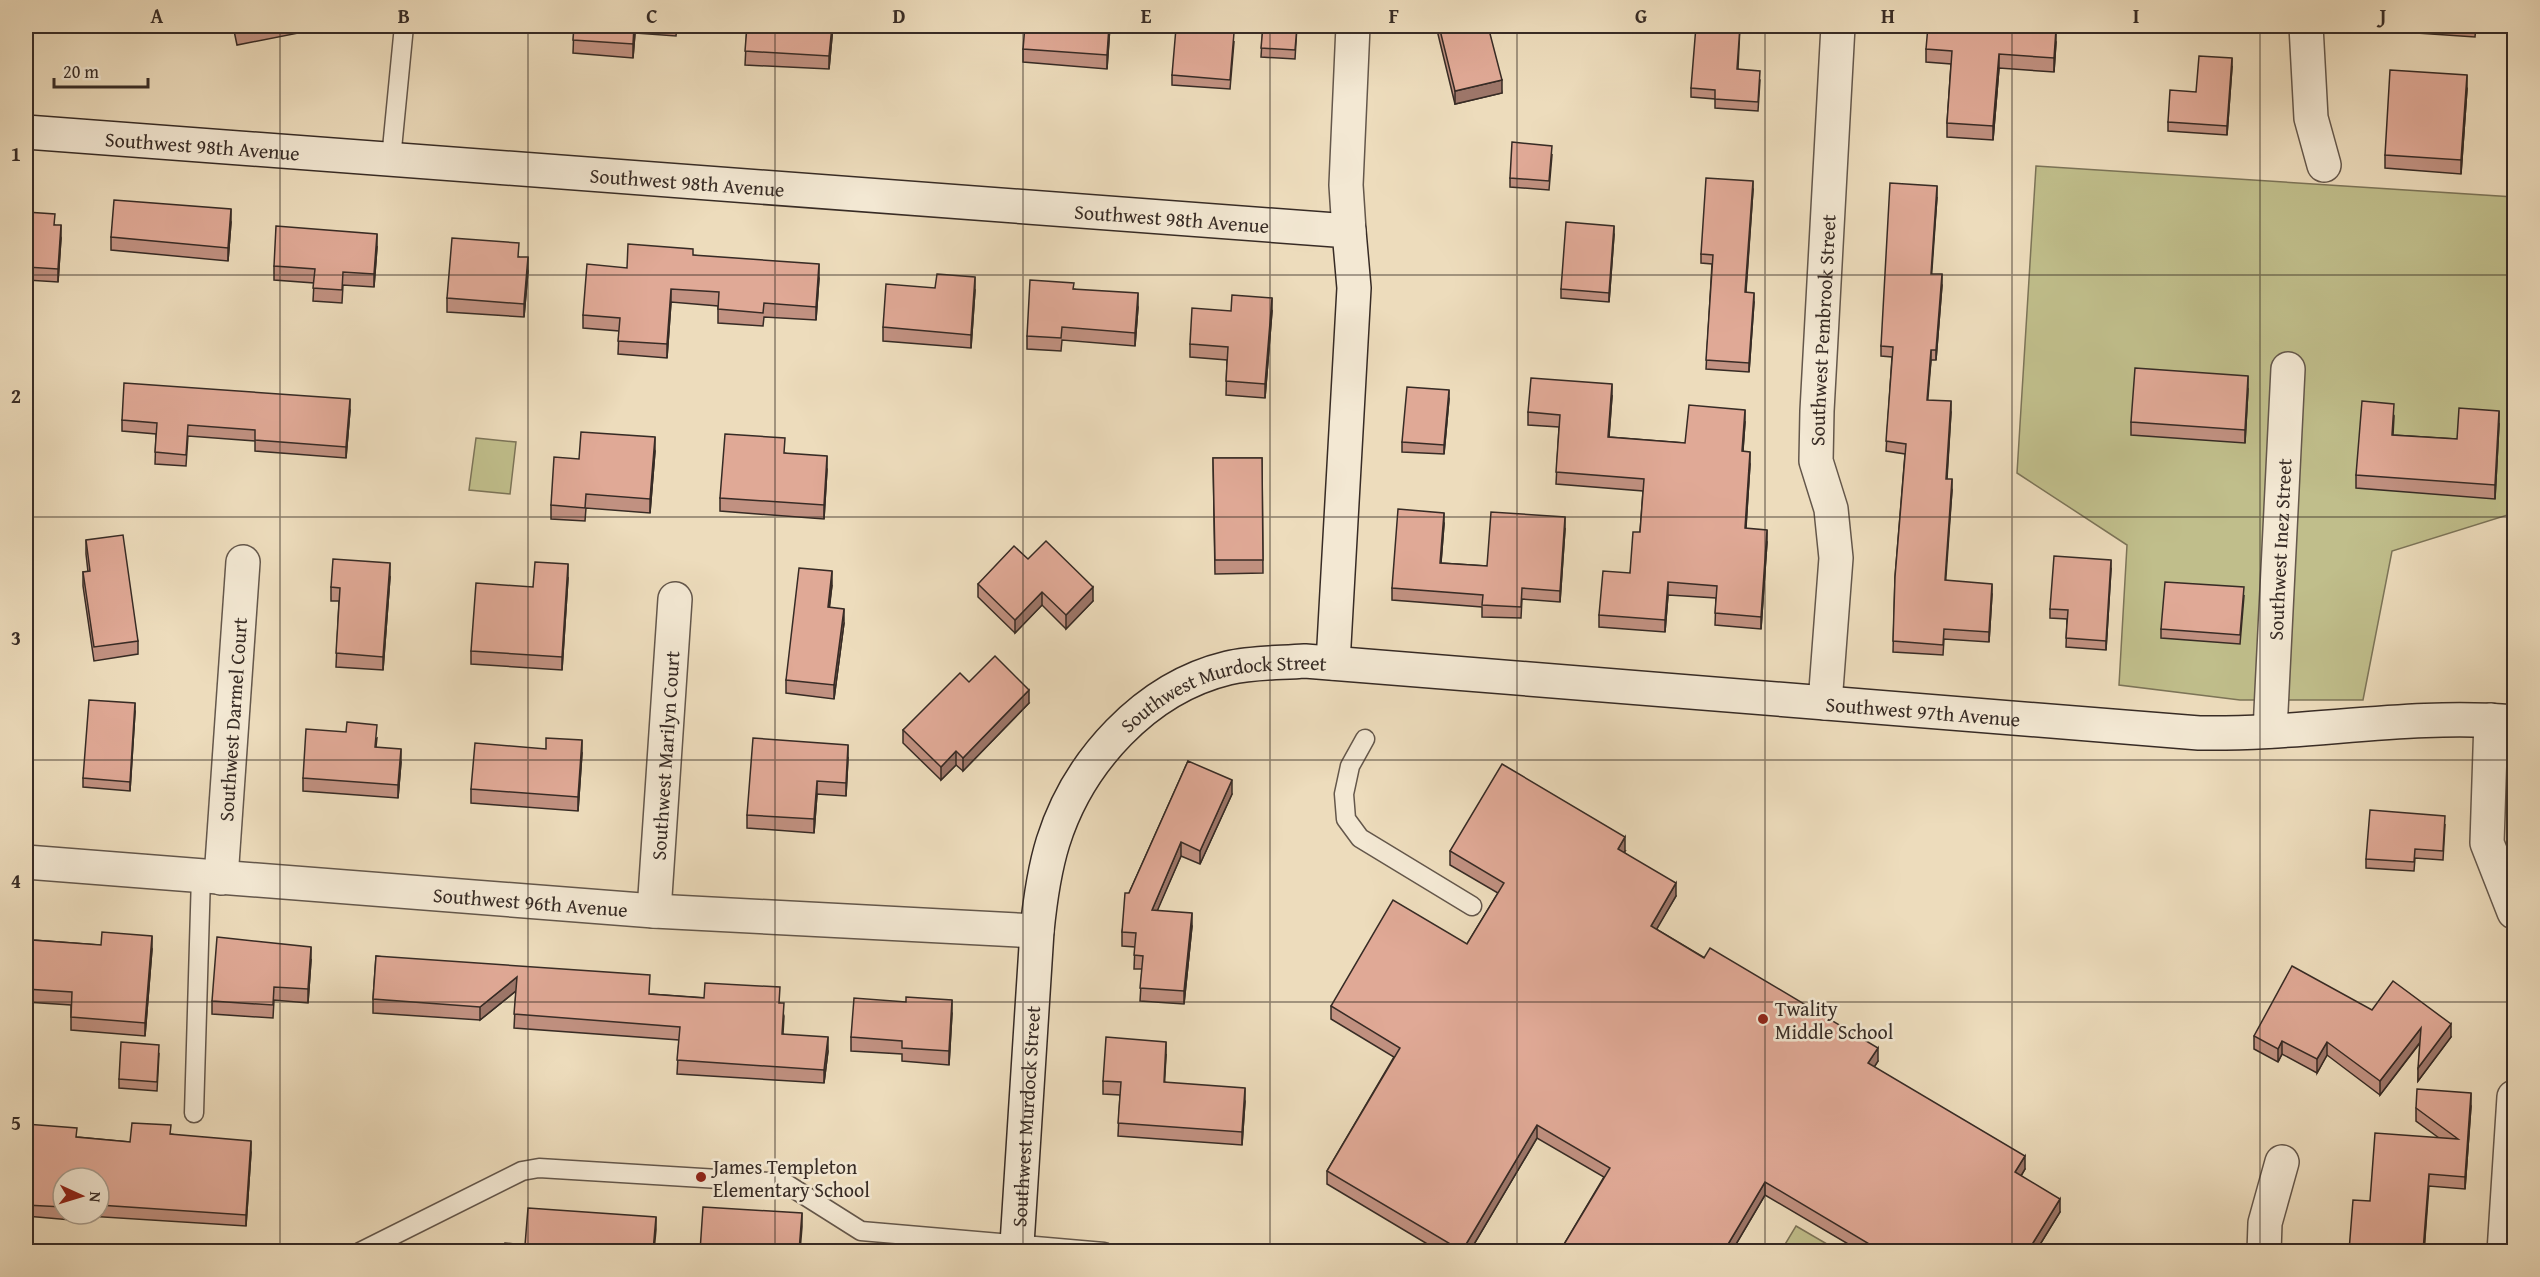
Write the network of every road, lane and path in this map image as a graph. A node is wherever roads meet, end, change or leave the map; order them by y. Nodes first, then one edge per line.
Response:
1 (404, 26) edge
2 (1353, 26) edge
3 (1838, 26) edge
4 (2306, 26) edge
5 (26, 132) edge
6 (391, 159) junction
7 (2324, 165) dead end
8 (1349, 231) junction
9 (2288, 369) dead end
10 (243, 562) dead end
11 (675, 599) dead end
12 (1333, 663) junction
13 (1826, 704) junction
14 (2503, 721) edge
15 (2270, 730) junction
16 (1365, 739) dead end
17 (26, 862) edge
18 (211, 877) junction
19 (1472, 906) dead end
20 (654, 910) junction
21 (2514, 912) edge
22 (1036, 931) junction
23 (2514, 1097) edge
24 (194, 1113) dead end
25 (2282, 1162) dead end
26 (1017, 1244) junction
27 (360, 1251) edge
28 (1104, 1251) edge
29 (2264, 1251) edge
30 (2504, 1251) edge

1 - 6 lane
2 - 8 street, Southwest Murdock Street
3 - 13 street, Southwest Pembrook Street
4 - 7 street
5 - 6 street, Southwest 98th Avenue
6 - 8 street, Southwest 98th Avenue
8 - 12 street, Southwest Murdock Street
9 - 15 street, Southwest Inez Street
10 - 18 street, Southwest Darmel Court
11 - 20 street, Southwest Marilyn Court
12 - 13 street, Southwest 97th Avenue
12 - 22 street, Southwest Murdock Street
13 - 15 street, Southwest 97th Avenue
14 - 15 street, Southwest 97th Avenue
14 - 21 street
16 - 19 lane
17 - 18 street, Southwest 96th Avenue
18 - 20 street, Southwest 96th Avenue
18 - 24 lane
20 - 22 street, Southwest 96th Avenue
22 - 26 street, Southwest Murdock Street
23 - 30 street
25 - 29 street
26 - 27 lane
26 - 28 lane

